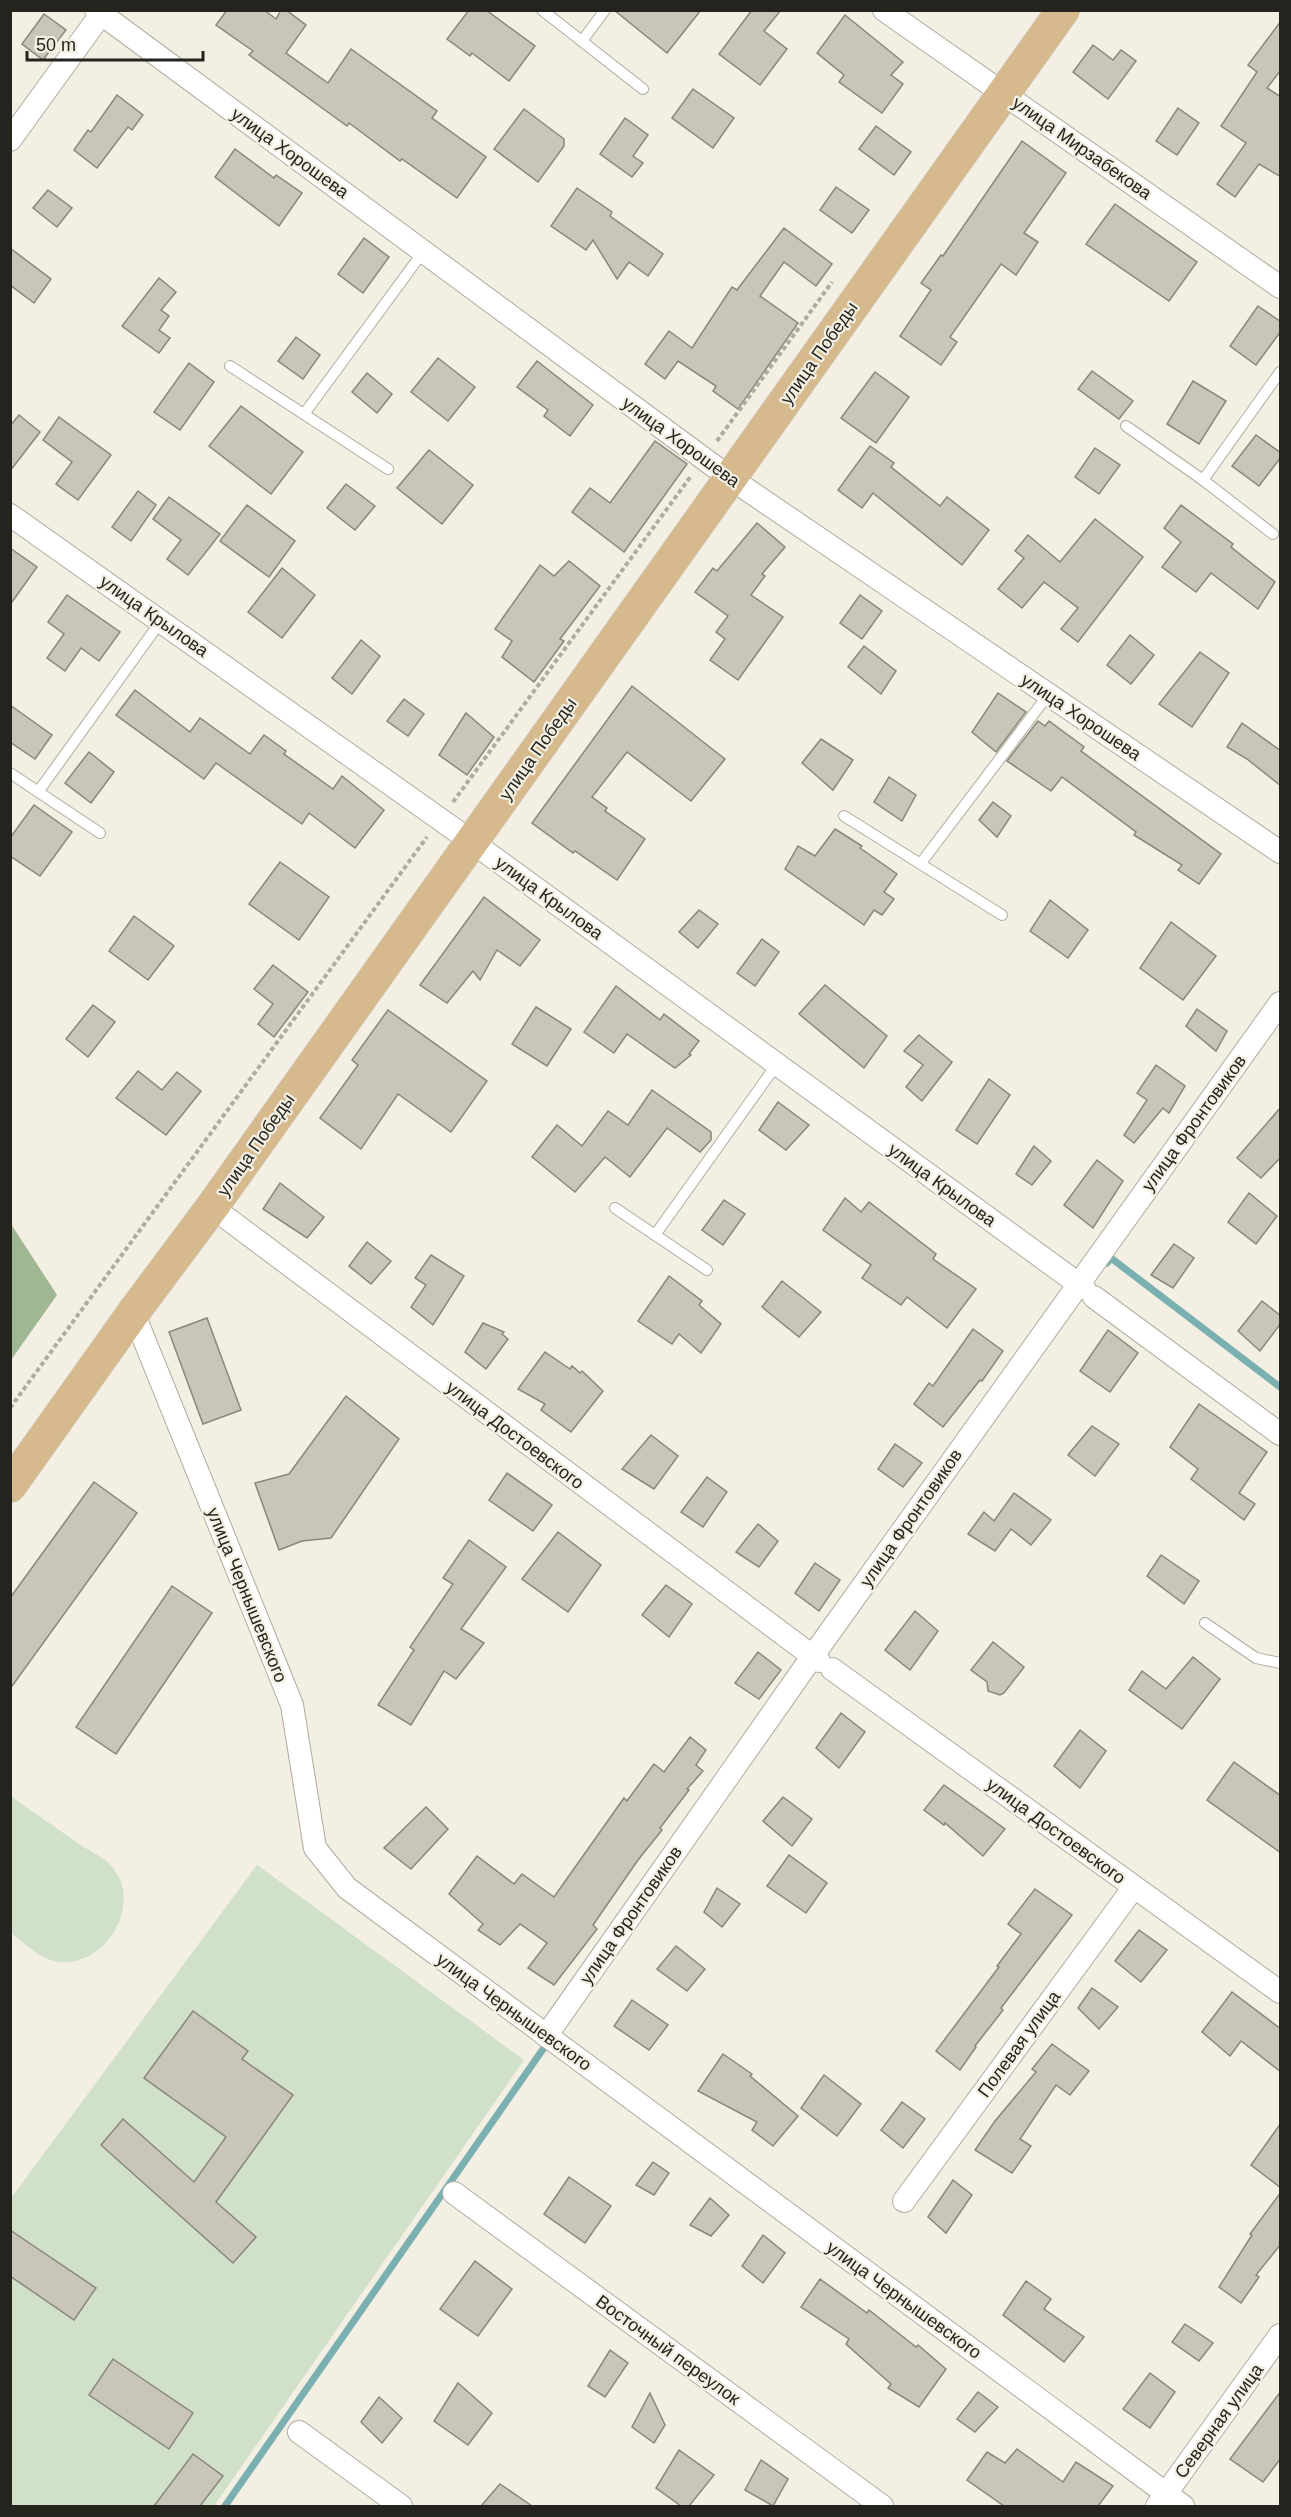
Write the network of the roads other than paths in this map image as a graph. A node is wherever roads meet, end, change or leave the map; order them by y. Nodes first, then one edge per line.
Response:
1 (542, 10) edge
2 (605, 10) edge
3 (884, 10) edge
4 (1057, 10) edge
5 (1063, 10) edge
6 (101, 12) edge
7 (582, 41) junction
8 (643, 89) dead end
9 (1001, 92) junction
10 (10, 140) edge
11 (423, 252) junction
12 (1281, 287) edge
13 (230, 366) dead end
14 (1281, 372) edge
15 (304, 414) junction
16 (1126, 426) dead end
17 (388, 469) dead end
18 (720, 471) junction
19 (1203, 480) junction
20 (10, 515) edge
21 (1273, 534) dead end
22 (161, 621) junction
23 (1048, 695) junction
24 (10, 773) edge
25 (38, 792) junction
26 (844, 816) dead end
27 (100, 833) dead end
28 (470, 840) junction
29 (1281, 852) edge
30 (921, 863) junction
31 (1002, 915) dead end
32 (1281, 1003) edge
33 (777, 1064) junction
34 (212, 1207) junction
35 (615, 1208) dead end
36 (655, 1235) junction
37 (707, 1270) dead end
38 (1085, 1290) junction
39 (132, 1310) junction
40 (1281, 1434) edge
41 (10, 1477) edge
42 (10, 1486) edge
43 (1205, 1623) dead end
44 (821, 1663) junction
45 (1281, 1663) edge
46 (1134, 1887) junction
47 (1281, 1992) edge
48 (546, 2036) junction
49 (454, 2193) dead end
50 (904, 2201) dead end
51 (1281, 2335) edge
52 (299, 2432) dead end
53 (1169, 2502) edge
54 (401, 2506) edge
55 (882, 2506) edge

1 - 7 lane
2 - 7 lane
3 - 9 street, улица Мирзабекова
4 - 9 main road, улица Победы
5 - 9 main road, улица Победы
6 - 10 street
6 - 11 street, улица Хорошева
7 - 8 lane
9 - 12 street, улица Мирзабекова
9 - 18 main road, улица Победы
11 - 15 lane
11 - 18 street, улица Хорошева
13 - 15 lane
14 - 19 lane
15 - 17 lane
16 - 19 lane
18 - 23 street, улица Хорошева
18 - 28 main road, улица Победы
19 - 21 lane
20 - 22 street, улица Крылова
22 - 25 lane
22 - 28 street, улица Крылова
23 - 29 street, улица Хорошева
23 - 30 lane
24 - 25 lane
25 - 27 lane
26 - 30 lane
28 - 33 street, улица Крылова
28 - 34 main road, улица Победы
28 - 39 main road, улица Победы
30 - 31 lane
32 - 38 street, улица Фронтовиков
33 - 36 lane
33 - 38 street, улица Крылова
34 - 39 main road, улица Победы
34 - 44 street, улица Достоевского
35 - 36 lane
36 - 37 lane
38 - 40 street, улица Крылова
38 - 44 street, улица Фронтовиков
39 - 41 main road, улица Победы
39 - 42 main road, улица Победы
39 - 48 street, улица Чернышевского
43 - 45 lane
44 - 46 street, улица Достоевского
44 - 48 street, улица Фронтовиков
46 - 47 street, улица Достоевского
46 - 50 street, Полевая улица
48 - 53 street, улица Чернышевского
49 - 55 street, Восточный переулок
51 - 53 street, Северная улица
52 - 54 street

